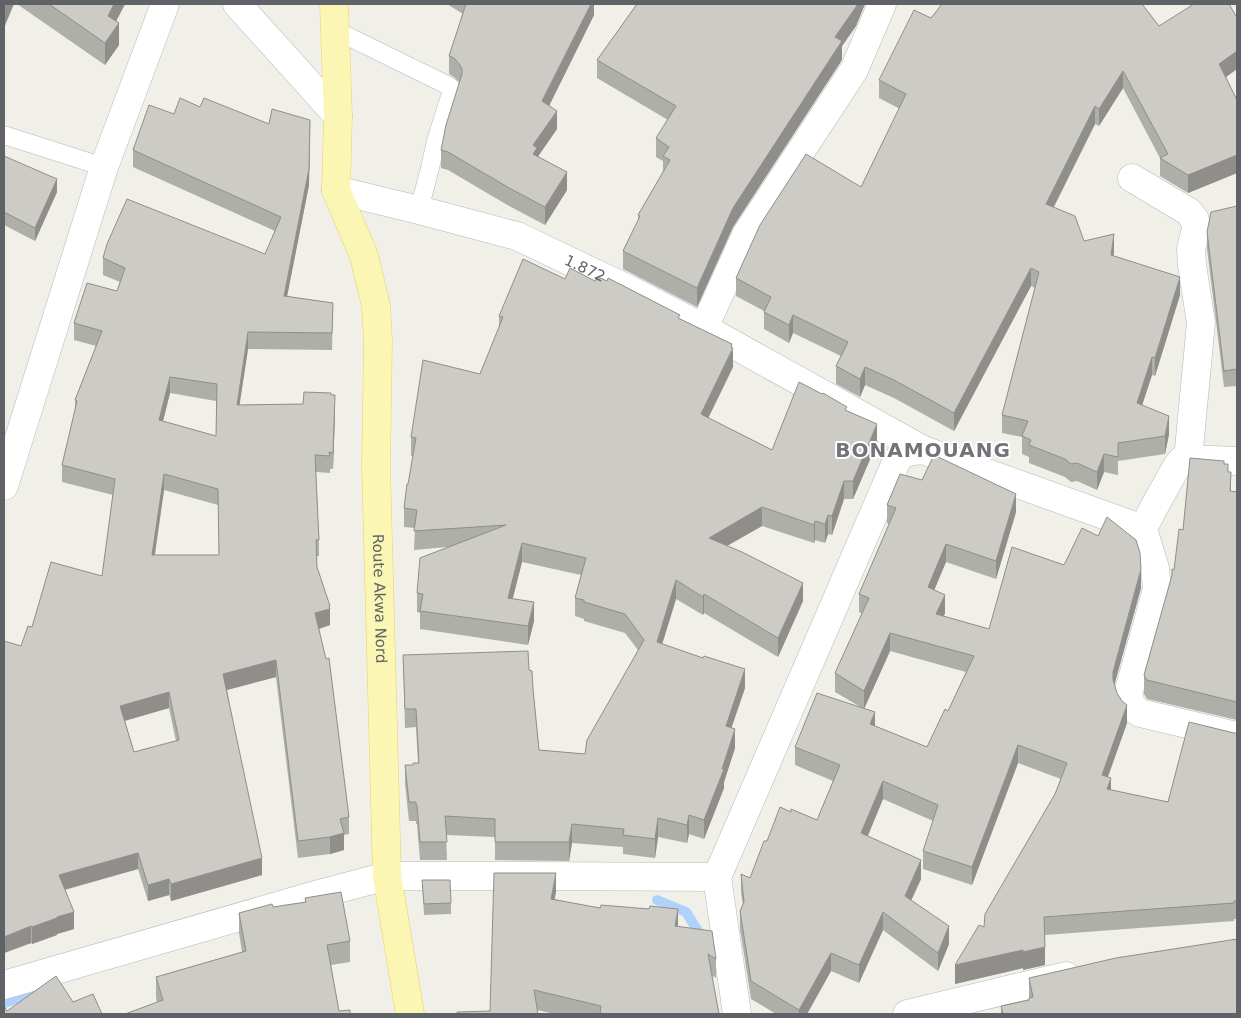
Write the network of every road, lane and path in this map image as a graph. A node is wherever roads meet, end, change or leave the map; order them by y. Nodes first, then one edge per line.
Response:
1 (165, 4) edge
2 (237, 4) edge
3 (334, 4) edge
4 (882, 4) edge
5 (335, 30) junction
6 (338, 116) junction
7 (4, 135) edge
8 (104, 167) junction
9 (1132, 178) dead end
10 (336, 190) junction
11 (419, 210) junction
12 (704, 328) junction
13 (923, 450) junction
14 (1188, 459) junction
15 (1237, 461) edge
16 (4, 486) edge
17 (1143, 529) junction
18 (1237, 736) edge
19 (388, 876) junction
20 (717, 877) junction
21 (1094, 970) edge
22 (4, 985) edge
23 (410, 1014) edge
24 (737, 1014) edge
25 (907, 1014) edge

1 - 8 street
2 - 6 street
3 - 5 main road
4 - 12 street
5 - 6 main road
5 - 11 lane
6 - 10 main road
7 - 8 lane
8 - 16 street
9 - 14 street
10 - 11 street, 1.872
10 - 19 main road, Route Akwa Nord
11 - 12 street, 1.872
12 - 13 street, 1.872
13 - 17 street, 1.872
13 - 20 street
14 - 15 street
14 - 17 street
17 - 18 street
19 - 20 street
19 - 22 street
19 - 23 main road, Route Akwa Nord
20 - 24 street
21 - 25 street

